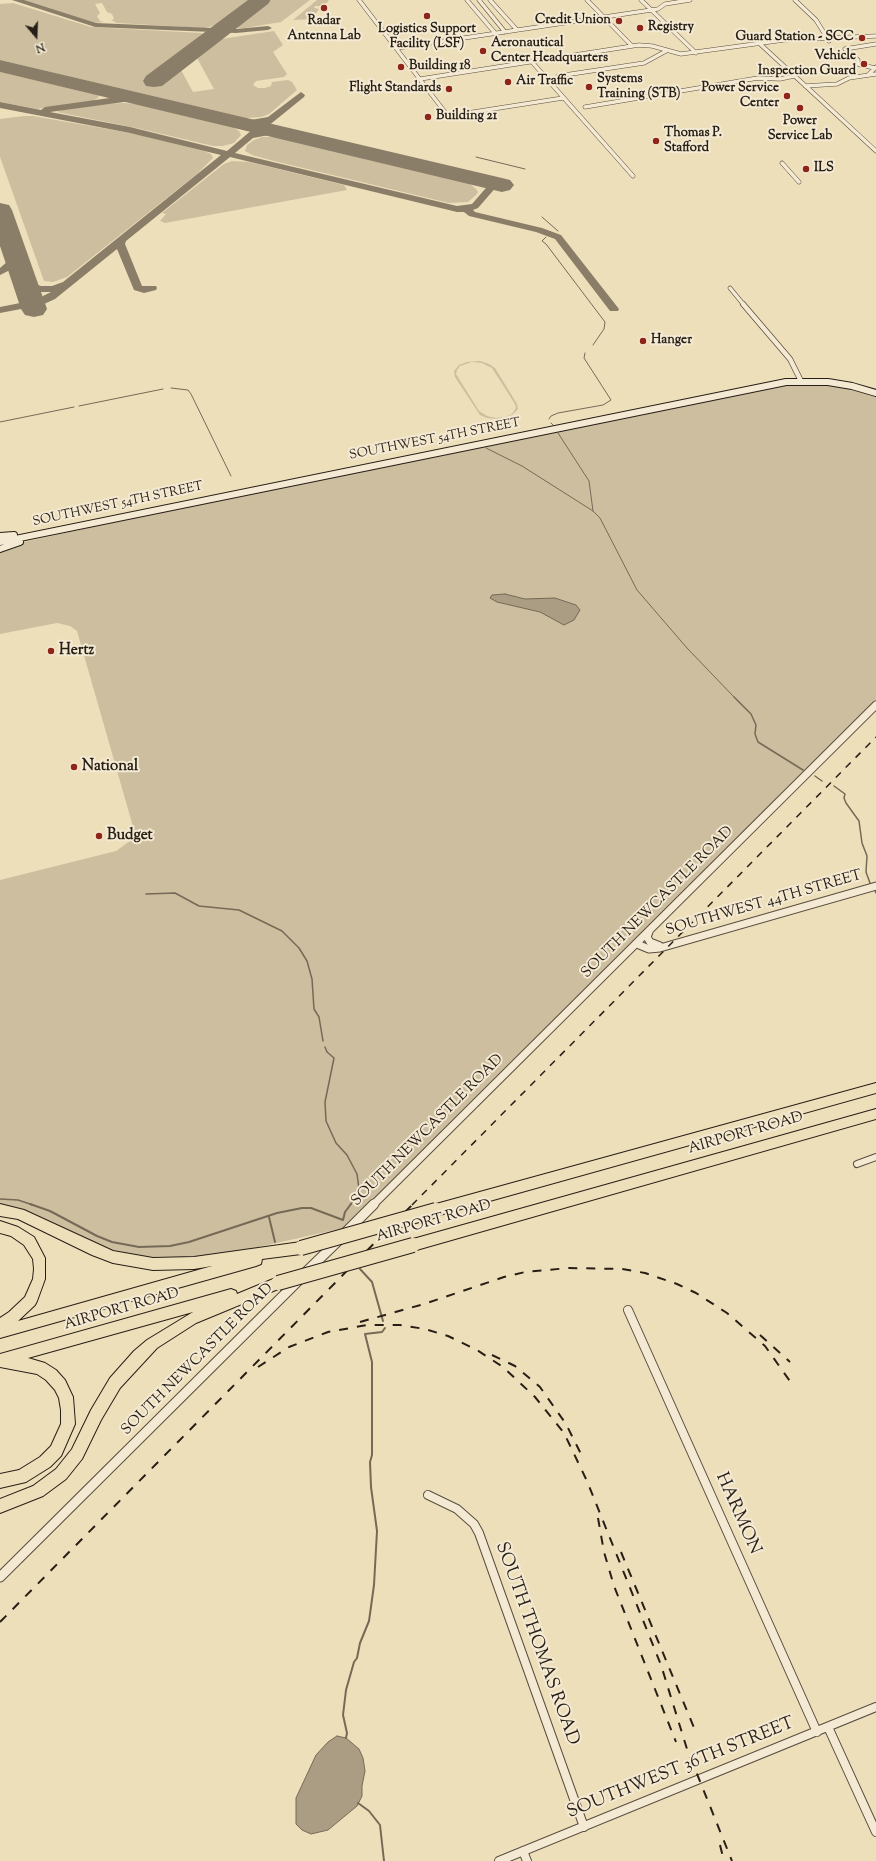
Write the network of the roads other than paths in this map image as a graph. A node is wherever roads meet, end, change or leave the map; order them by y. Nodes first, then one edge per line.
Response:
1 (359, 0) edge
2 (467, 0) edge
3 (479, 0) edge
4 (490, 0) edge
5 (587, 0) edge
6 (641, 0) edge
7 (690, 0) edge
8 (795, 0) edge
9 (651, 10) junction
10 (604, 17) junction
11 (517, 30) junction
12 (506, 32) junction
13 (496, 33) junction
14 (876, 36) edge
15 (828, 39) junction
16 (760, 44) junction
17 (876, 44) edge
18 (632, 46) junction
19 (397, 48) junction
20 (666, 51) junction
21 (696, 53) junction
22 (532, 62) junction
23 (859, 65) dead end
24 (866, 66) dead end
25 (876, 67) edge
26 (876, 74) edge
27 (867, 75) junction
28 (558, 76) dead end
29 (794, 76) junction
30 (420, 79) junction
31 (805, 86) junction
32 (564, 98) junction
33 (585, 107) dead end
34 (875, 150) edge
35 (782, 163) dead end
36 (633, 176) dead end
37 (799, 182) dead end
38 (730, 288) dead end
39 (801, 380) junction
40 (876, 393) edge
41 (50, 532) junction
42 (0, 536) edge
43 (0, 542) edge
44 (0, 549) edge
45 (876, 705) edge
46 (876, 886) edge
47 (649, 932) junction
48 (637, 944) junction
49 (666, 946) junction
50 (876, 1088) edge
51 (876, 1114) edge
52 (876, 1157) edge
53 (857, 1164) dead end
54 (0, 1210) edge
55 (0, 1227) edge
56 (301, 1248) junction
57 (255, 1290) junction
58 (628, 1310) dead end
59 (0, 1325) edge
60 (0, 1332) edge
61 (0, 1361) edge
62 (0, 1481) edge
63 (428, 1495) dead end
64 (0, 1506) edge
65 (0, 1576) edge
66 (876, 1707) edge
67 (828, 1727) junction
68 (817, 1732) junction
69 (584, 1827) junction
70 (876, 1832) edge
71 (523, 1851) junction
72 (499, 1861) edge
73 (527, 1861) edge

1 - 19 street
2 - 13 street
3 - 12 street
4 - 11 street
5 - 10 street
6 - 9 street
7 - 9 street
8 - 15 street
9 - 10 street
9 - 21 street
10 - 11 street
10 - 18 street
11 - 12 street
12 - 13 street
13 - 19 street
14 - 15 street
15 - 16 street
16 - 21 street
16 - 29 street
17 - 23 street
18 - 20 street
18 - 22 street
19 - 30 street
20 - 21 street
20 - 28 street
22 - 30 street
22 - 32 street
24 - 25 street
25 - 27 street
26 - 27 street
27 - 31 street
29 - 31 street
29 - 33 street
30 - 32 street
31 - 34 street
32 - 36 street
35 - 37 street
38 - 39 street
39 - 40 main road, SOUTHWEST 54TH STREET
39 - 41 main road, SOUTHWEST 54TH STREET
41 - 42 main road
41 - 43 main road, SOUTHWEST 54TH STREET
41 - 44 main road
45 - 47 street, SOUTH NEWCASTLE ROAD
46 - 49 street, SOUTHWEST 44TH STREET
47 - 48 street, SOUTH NEWCASTLE ROAD
47 - 49 street
48 - 49 street, SOUTHWEST 44TH STREET
48 - 65 street, SOUTH NEWCASTLE ROAD
50 - 56 highway, AIRPORT ROAD, bridge
51 - 57 highway, AIRPORT ROAD, bridge
52 - 53 street
54 - 56 highway
55 - 59 highway
56 - 60 highway, AIRPORT ROAD
57 - 61 highway, AIRPORT ROAD
57 - 64 highway
58 - 68 street, HARMON
61 - 62 highway
63 - 69 street, SOUTH THOMAS ROAD
66 - 67 street, SOUTHWEST 36TH STREET
67 - 68 street, SOUTHWEST 36TH STREET
67 - 70 street
68 - 69 street, SOUTHWEST 36TH STREET
69 - 71 street, SOUTHWEST 36TH STREET
71 - 72 street, SOUTHWEST 36TH STREET
71 - 73 street

